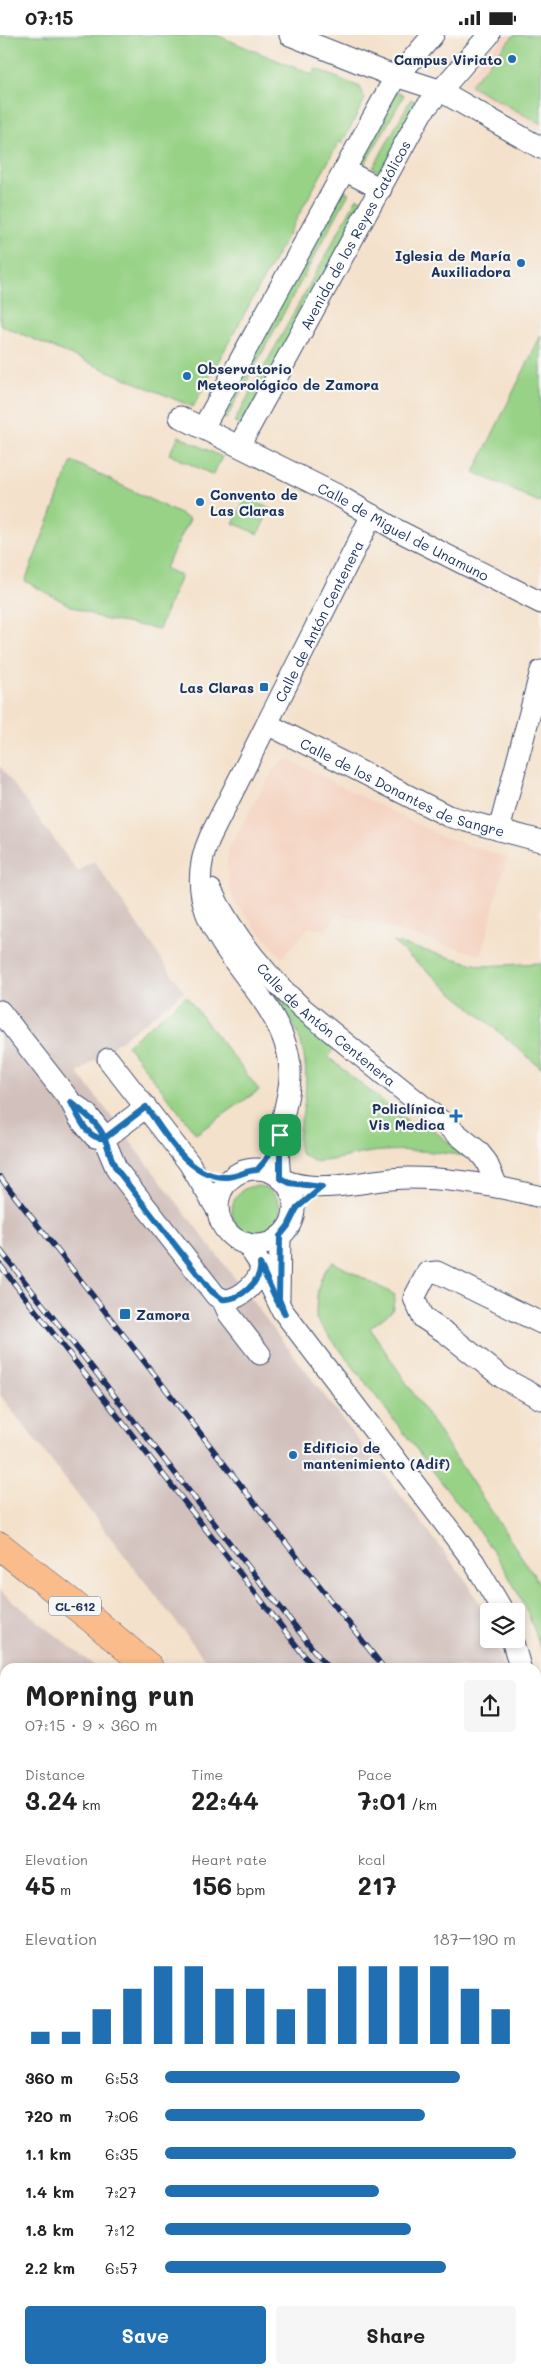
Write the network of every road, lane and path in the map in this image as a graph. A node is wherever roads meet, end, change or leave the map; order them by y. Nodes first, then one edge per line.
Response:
1 (433, 35) edge
2 (300, 37) edge
3 (486, 37) edge
4 (397, 77) junction
5 (439, 90) junction
6 (541, 148) edge
7 (344, 170) junction
8 (381, 189) junction
9 (180, 417) dead end
10 (203, 428) junction
11 (239, 446) junction
12 (372, 515) junction
13 (541, 603) edge
14 (541, 671) edge
15 (267, 724) junction
16 (499, 830) junction
17 (541, 841) edge
18 (202, 863) junction
19 (0, 1011) edge
20 (108, 1059) dead end
21 (146, 1107) junction
22 (280, 1135) junction
23 (105, 1138) junction
24 (188, 1161) junction
25 (257, 1170) junction
26 (235, 1176) junction
27 (282, 1179) junction
28 (497, 1186) junction
29 (322, 1187) junction
30 (541, 1197) edge
31 (218, 1211) junction
32 (293, 1213) junction
33 (280, 1236) junction
34 (246, 1243) junction
35 (260, 1264) junction
36 (222, 1299) junction
37 (285, 1314) junction
38 (541, 1323) edge
39 (260, 1355) dead end
40 (541, 1399) edge
41 (0, 1546) edge
42 (498, 1603) edge
43 (515, 1648) edge
44 (144, 1663) edge
45 (519, 1663) edge

1 - 4 street
2 - 4 street
3 - 5 street, Avenida de los Reyes Católicos
4 - 5 street
4 - 7 street
5 - 6 street
5 - 8 street, Avenida de los Reyes Católicos
7 - 8 street
7 - 10 street
8 - 11 street, Avenida de los Reyes Católicos
9 - 10 street, Calle de Miguel de Unamuno
10 - 11 street, Calle de Miguel de Unamuno
11 - 12 street, Calle de Miguel de Unamuno
12 - 13 street, Calle de Miguel de Unamuno
12 - 15 street, Calle de Antón Centenera
14 - 16 street
15 - 16 street, Calle de los Donantes de Sangre
15 - 18 street, Calle de Antón Centenera
16 - 17 street, Calle de los Donantes de Sangre
18 - 22 street, Calle de Antón Centenera
18 - 28 street, Calle de Antón Centenera
19 - 23 street
20 - 21 street
21 - 23 street
21 - 24 street
22 - 25 street, Calle de Antón Centenera
22 - 27 street, Calle de Antón Centenera
23 - 36 street
24 - 26 street
24 - 31 street
25 - 26 street
25 - 27 street
26 - 31 street
27 - 29 street
27 - 32 street
28 - 29 street
28 - 30 street
29 - 32 street
31 - 34 street
32 - 33 street
33 - 34 street
33 - 37 street
34 - 35 street
35 - 36 street
35 - 37 street
36 - 39 street
37 - 42 street
38 - 40 street
41 - 44 main road, CL-612
43 - 45 street

